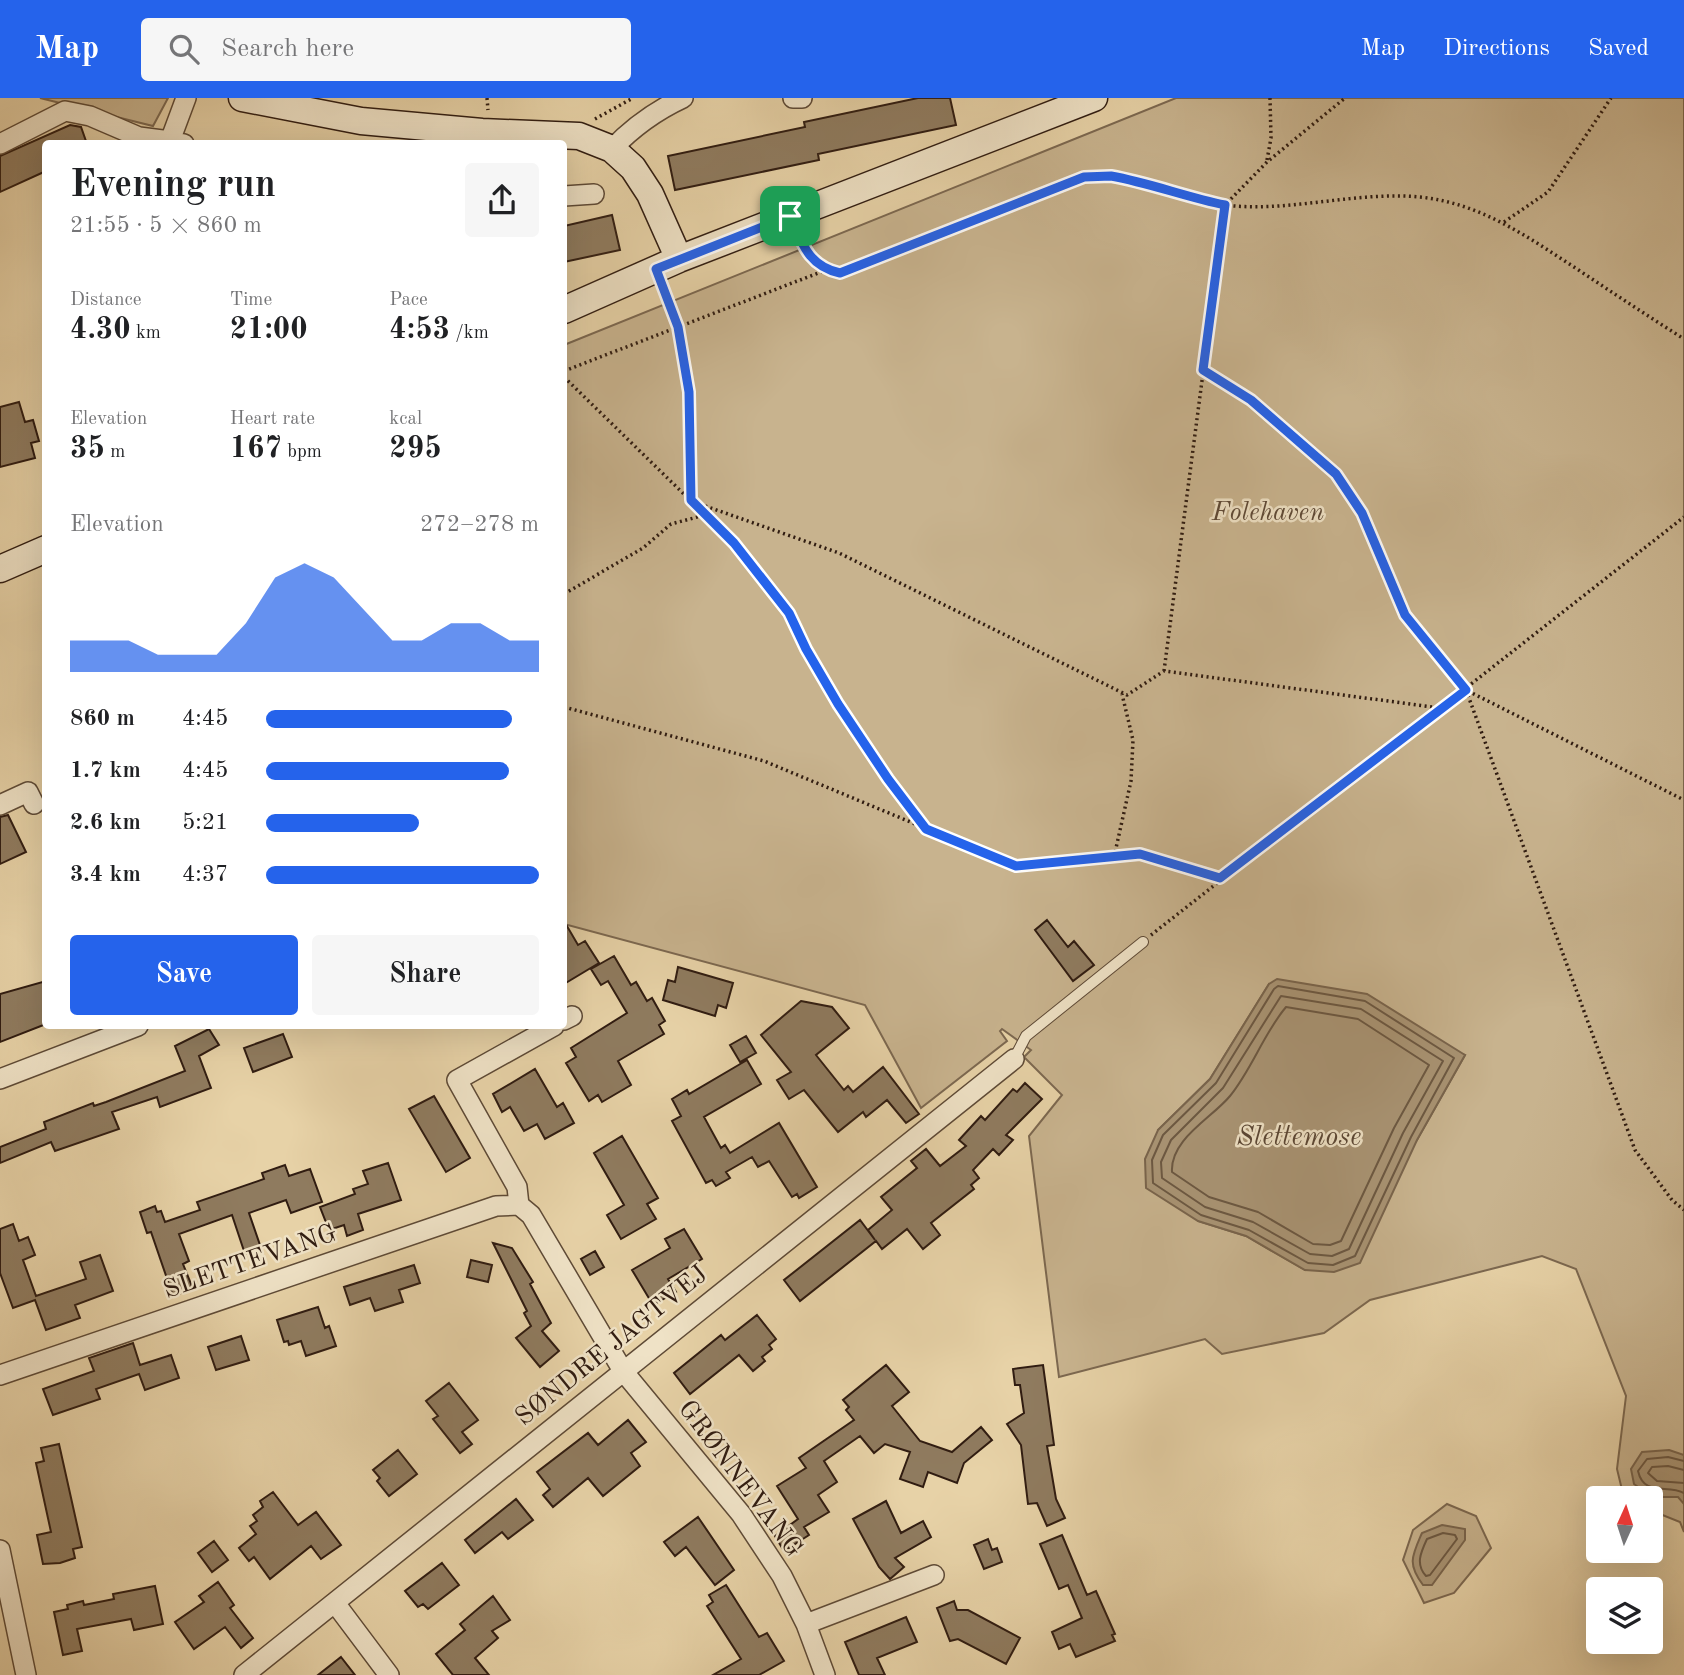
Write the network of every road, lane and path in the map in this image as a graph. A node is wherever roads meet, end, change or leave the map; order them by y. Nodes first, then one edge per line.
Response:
1 (186, 98) edge
2 (242, 98) edge
3 (487, 98) edge
4 (633, 98) edge
5 (683, 98) edge
6 (793, 98) edge
7 (802, 98) edge
8 (1094, 98) edge
9 (1270, 98) edge
10 (1345, 98) edge
11 (1611, 98) edge
12 (488, 112) dead end
13 (579, 136) junction
14 (162, 140) edge
15 (177, 140) edge
16 (0, 144) edge
17 (612, 149) junction
18 (1267, 162) junction
19 (594, 194) dead end
20 (567, 197) edge
21 (1225, 205) junction
22 (790, 216) junction
23 (1504, 222) junction
24 (667, 264) junction
25 (827, 270) junction
26 (567, 309) edge
27 (678, 327) junction
28 (1684, 339) edge
29 (567, 370) edge
30 (1203, 370) junction
31 (567, 380) edge
32 (691, 500) junction
33 (705, 514) junction
34 (1684, 517) edge
35 (42, 551) edge
36 (0, 569) edge
37 (567, 592) edge
38 (1164, 671) junction
39 (1466, 690) junction
40 (1122, 693) junction
41 (567, 708) edge
42 (1440, 708) junction
43 (1684, 800) edge
44 (0, 804) edge
45 (34, 804) dead end
46 (926, 829) junction
47 (1114, 856) junction
48 (1220, 878) junction
49 (1143, 942) joint
50 (130, 1029) edge
51 (549, 1029) edge
52 (1014, 1059) joint
53 (0, 1079) edge
54 (519, 1206) junction
55 (1684, 1210) edge
56 (623, 1371) junction
57 (0, 1375) edge
58 (0, 1550) edge
59 (934, 1575) dead end
60 (335, 1603) junction
61 (806, 1624) junction
62 (26, 1675) edge
63 (244, 1675) edge
64 (389, 1675) edge
65 (825, 1675) edge

1 - 15 street
2 - 13 main road
3 - 12 path
4 - 13 path
5 - 17 street
6 - 7 street
8 - 22 main road
9 - 18 path
10 - 18 path
11 - 23 path
13 - 17 main road
14 - 16 street
17 - 24 main road
18 - 21 path
19 - 20 street
21 - 23 path
21 - 25 path
21 - 30 path
22 - 24 main road
22 - 25 path
23 - 28 path
24 - 26 main road
24 - 27 path
25 - 27 path
27 - 29 path
27 - 32 path
30 - 38 path
30 - 39 path
31 - 32 path
32 - 33 path
32 - 40 path
33 - 37 path
33 - 46 path
34 - 39 path
35 - 36 main road
38 - 40 path
38 - 42 path
39 - 42 path
39 - 43 path
39 - 55 path
40 - 47 path
41 - 46 path
42 - 48 path
44 - 45 street
46 - 47 path
47 - 48 path
48 - 49 path
49 - 52 lane
50 - 53 street
51 - 54 street
52 - 56 street, SØNDRE JAGTVEJ
54 - 56 street
54 - 57 street, SLETTEVANG
56 - 60 street, SØNDRE JAGTVEJ
56 - 61 street, GRØNNEVANG
58 - 62 street
59 - 61 street
60 - 63 street, SØNDRE JAGTVEJ
60 - 64 street
61 - 65 street, GRØNNEVANG

